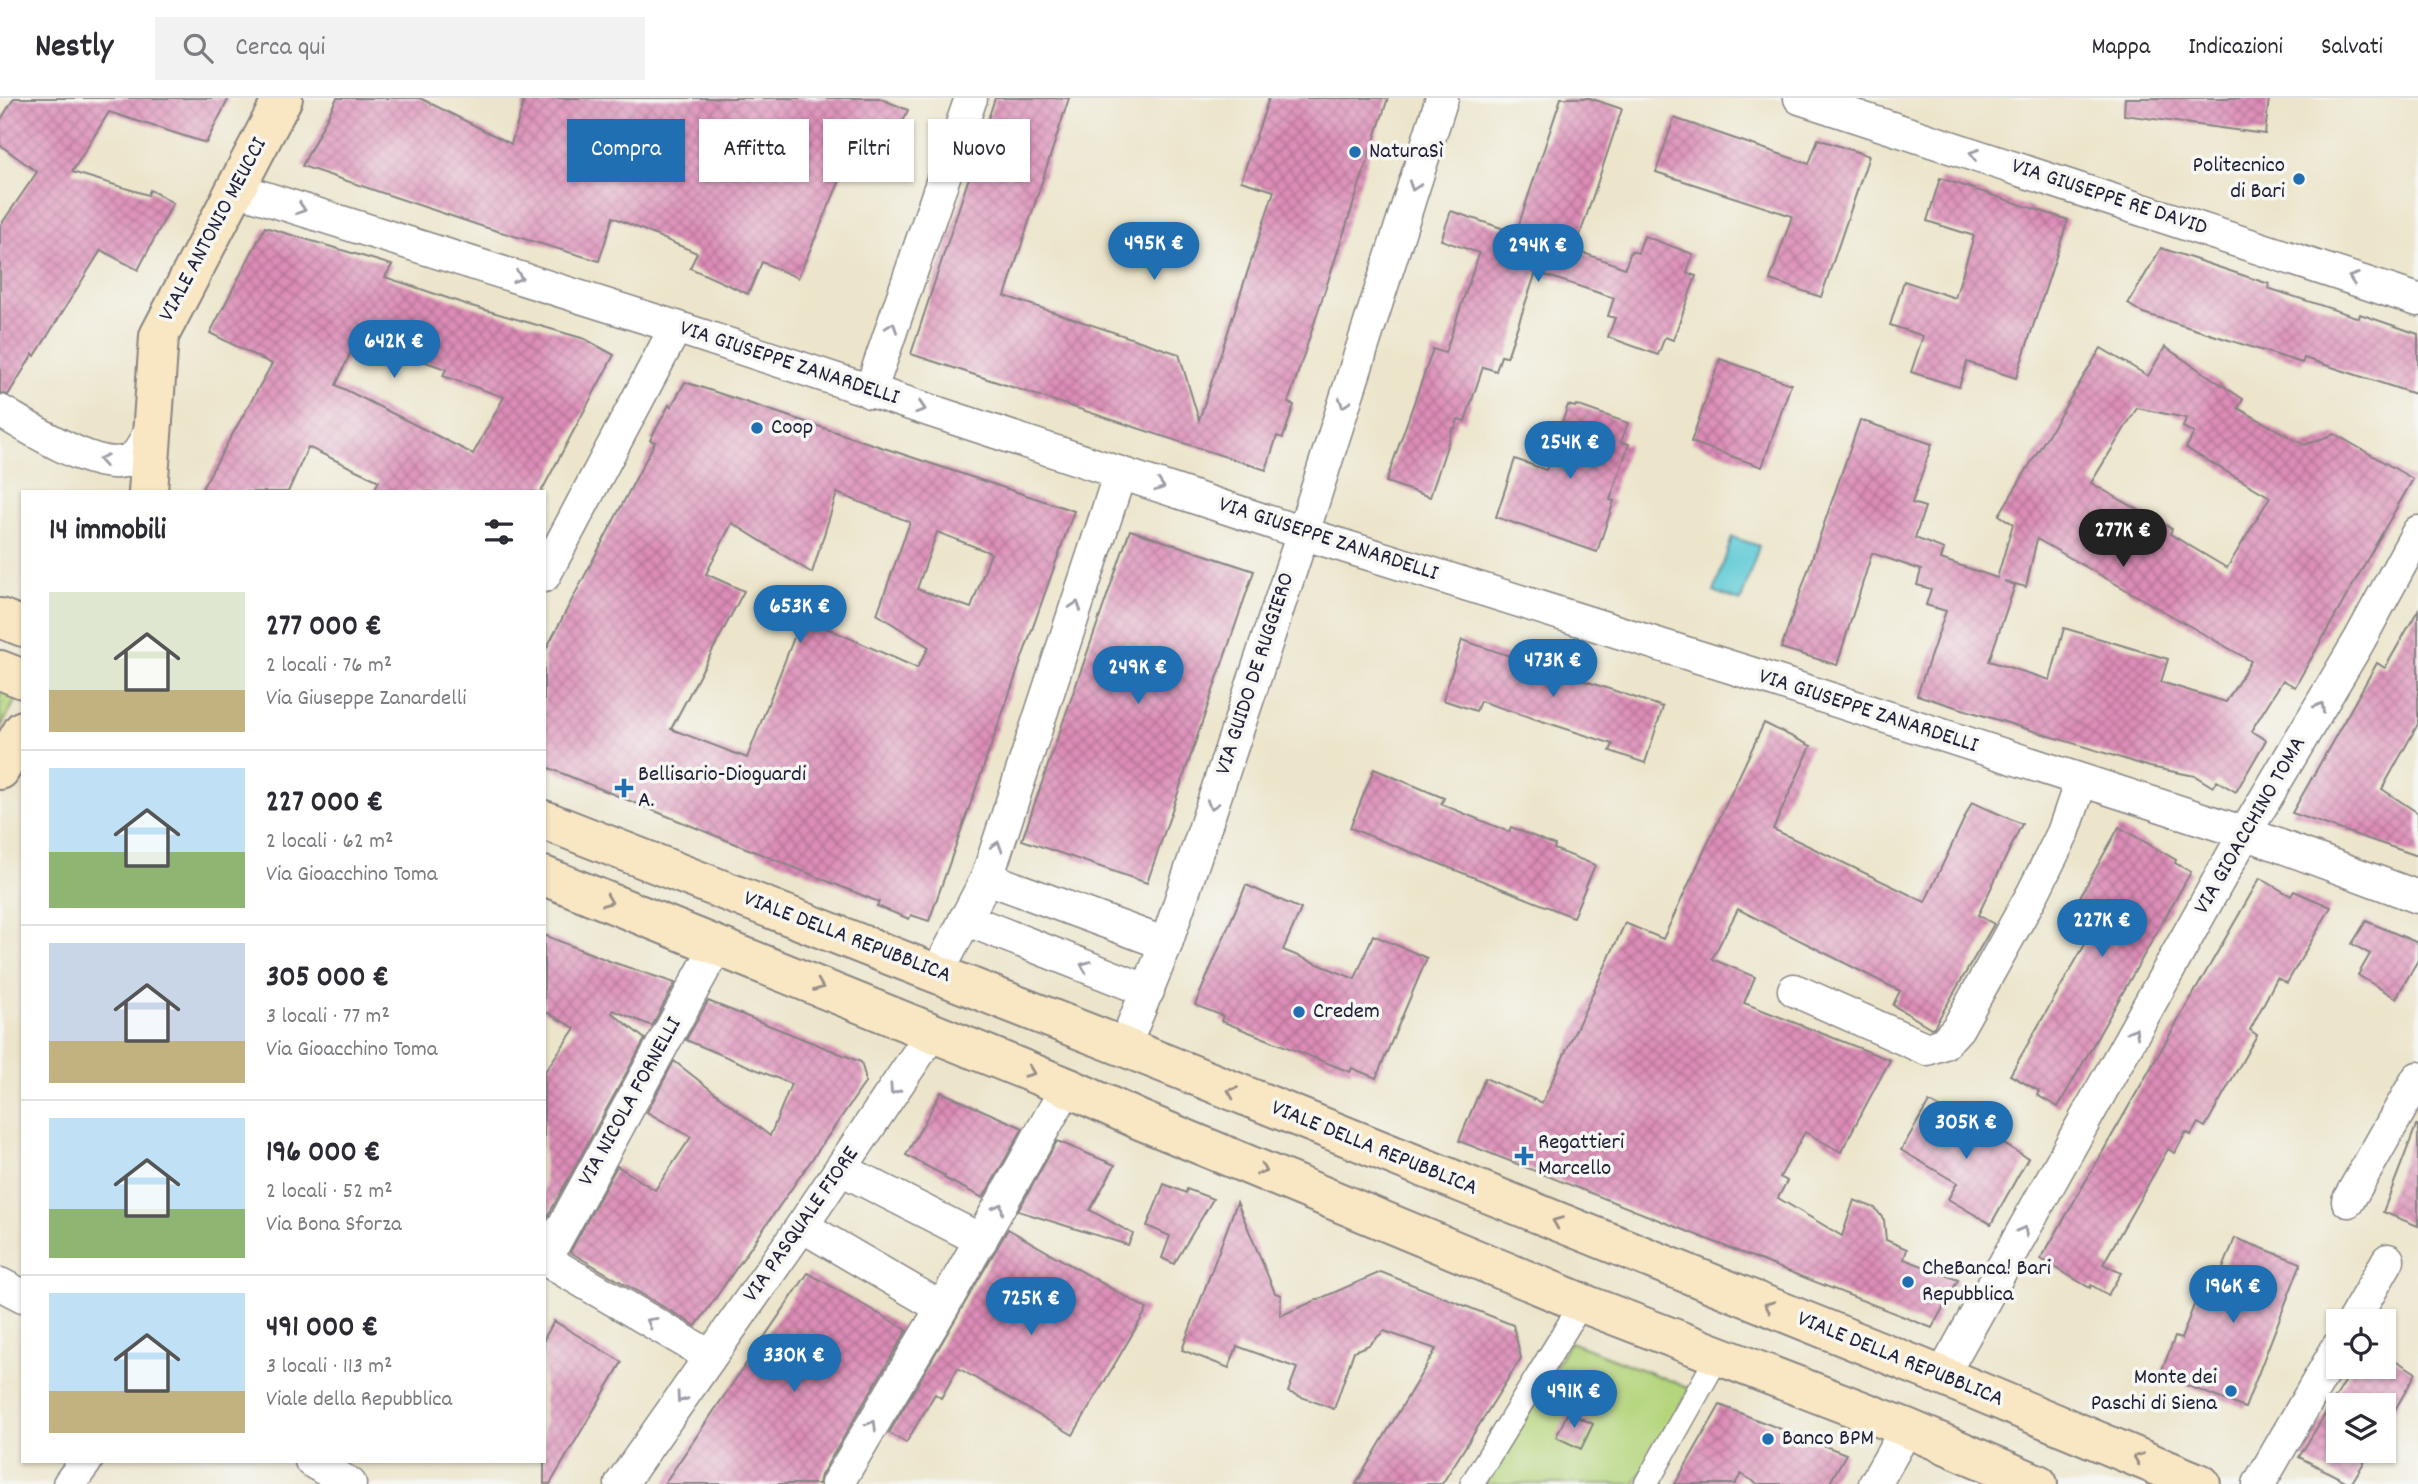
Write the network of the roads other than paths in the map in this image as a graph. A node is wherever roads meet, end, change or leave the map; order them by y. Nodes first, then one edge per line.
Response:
1 (283, 98) edge
2 (971, 98) edge
3 (1442, 98) edge
4 (1800, 98) edge
5 (236, 189) junction
6 (2418, 300) edge
7 (676, 327) junction
8 (870, 392) junction
9 (0, 411) edge
10 (152, 426) junction
11 (1120, 473) junction
12 (148, 490) edge
13 (1303, 533) junction
14 (2418, 533) edge
15 (546, 572) edge
16 (0, 618) edge
17 (21, 626) edge
18 (0, 670) edge
19 (21, 678) edge
20 (21, 733) edge
21 (0, 770) edge
22 (2081, 781) junction
23 (546, 821) edge
24 (2245, 833) junction
25 (546, 877) edge
26 (987, 878) junction
27 (2418, 897) edge
28 (965, 919) junction
29 (717, 944) junction
30 (1166, 944) junction
31 (937, 974) junction
32 (1794, 990) dead end
33 (1148, 991) junction
34 (932, 1033) junction
35 (1124, 1047) junction
36 (2418, 1077) edge
37 (1067, 1087) junction
38 (841, 1169) junction
39 (2348, 1201) dead end
40 (802, 1226) junction
41 (981, 1240) junction
42 (546, 1256) edge
43 (2388, 1260) dead end
44 (546, 1261) edge
45 (0, 1284) edge
46 (21, 1295) edge
47 (1582, 1303) junction
48 (942, 1308) junction
49 (2360, 1309) edge
50 (710, 1356) junction
51 (1718, 1356) junction
52 (2326, 1368) edge
53 (1942, 1376) junction
54 (1907, 1428) junction
55 (85, 1463) edge
56 (69, 1484) edge
57 (621, 1484) edge
58 (837, 1484) edge
59 (1472, 1484) edge
60 (1646, 1484) edge
61 (1875, 1484) edge
62 (2038, 1484) edge
63 (2201, 1484) edge
64 (2259, 1484) edge

1 - 5 main road, VIALE ANTONIO MEUCCI
8 -> 2 street
3 -> 13 street, VIA GUIDO DE RUGGIERO
6 -> 4 street, VIA GIUSEPPE RE DAVID
5 -> 7 street, VIA GIUSEPPE ZANARDELLI
5 - 10 main road, VIALE ANTONIO MEUCCI
7 - 8 street, VIA GIUSEPPE ZANARDELLI
7 - 15 street
8 -> 11 street, VIA GIUSEPPE ZANARDELLI
10 -> 9 street
10 - 12 main road, VIALE ANTONIO MEUCCI
11 -> 13 street, VIA GIUSEPPE ZANARDELLI
26 -> 11 street
13 - 22 street, VIA GIUSEPPE ZANARDELLI
13 -> 30 street, VIA GUIDO DE RUGGIERO
24 -> 14 street, VIA GIOACCHINO TOMA
16 - 17 main road
18 - 19 main road
20 - 21 main road
22 - 24 street, VIA GIUSEPPE ZANARDELLI
22 - 32 street
23 - 31 main road, VIALE DELLA REPUBBLICA
24 - 27 street, VIA GIUSEPPE ZANARDELLI
53 -> 24 street, VIA GIOACCHINO TOMA
25 -> 29 main road
26 - 28 street
26 - 30 street
28 - 31 street
33 -> 28 street
29 -> 34 main road
29 - 42 street, VIA NICOLA FORNELLI
30 - 33 street, VIA GUIDO DE RUGGIERO
31 - 35 main road, VIALE DELLA REPUBBLICA
33 - 35 street, VIA GUIDO DE RUGGIERO
34 -> 37 main road
34 -> 38 street, VIA PASQUALE FIORE
53 -> 35 main road, VIALE DELLA REPUBBLICA
36 - 39 street
41 -> 37 street
37 -> 47 main road
38 - 40 street, VIA PASQUALE FIORE
38 - 41 street
40 - 48 street
40 - 50 street, VIA PASQUALE FIORE
41 - 48 street
43 - 49 street
50 -> 44 street
45 - 46 street
47 - 51 main road
47 - 59 street
58 -> 48 street
50 -> 57 street, VIA PASQUALE FIORE
51 - 54 main road
51 - 60 street
52 - 64 street
63 -> 53 main road, VIALE DELLA REPUBBLICA
54 - 61 street
54 - 62 main road
55 - 56 street

